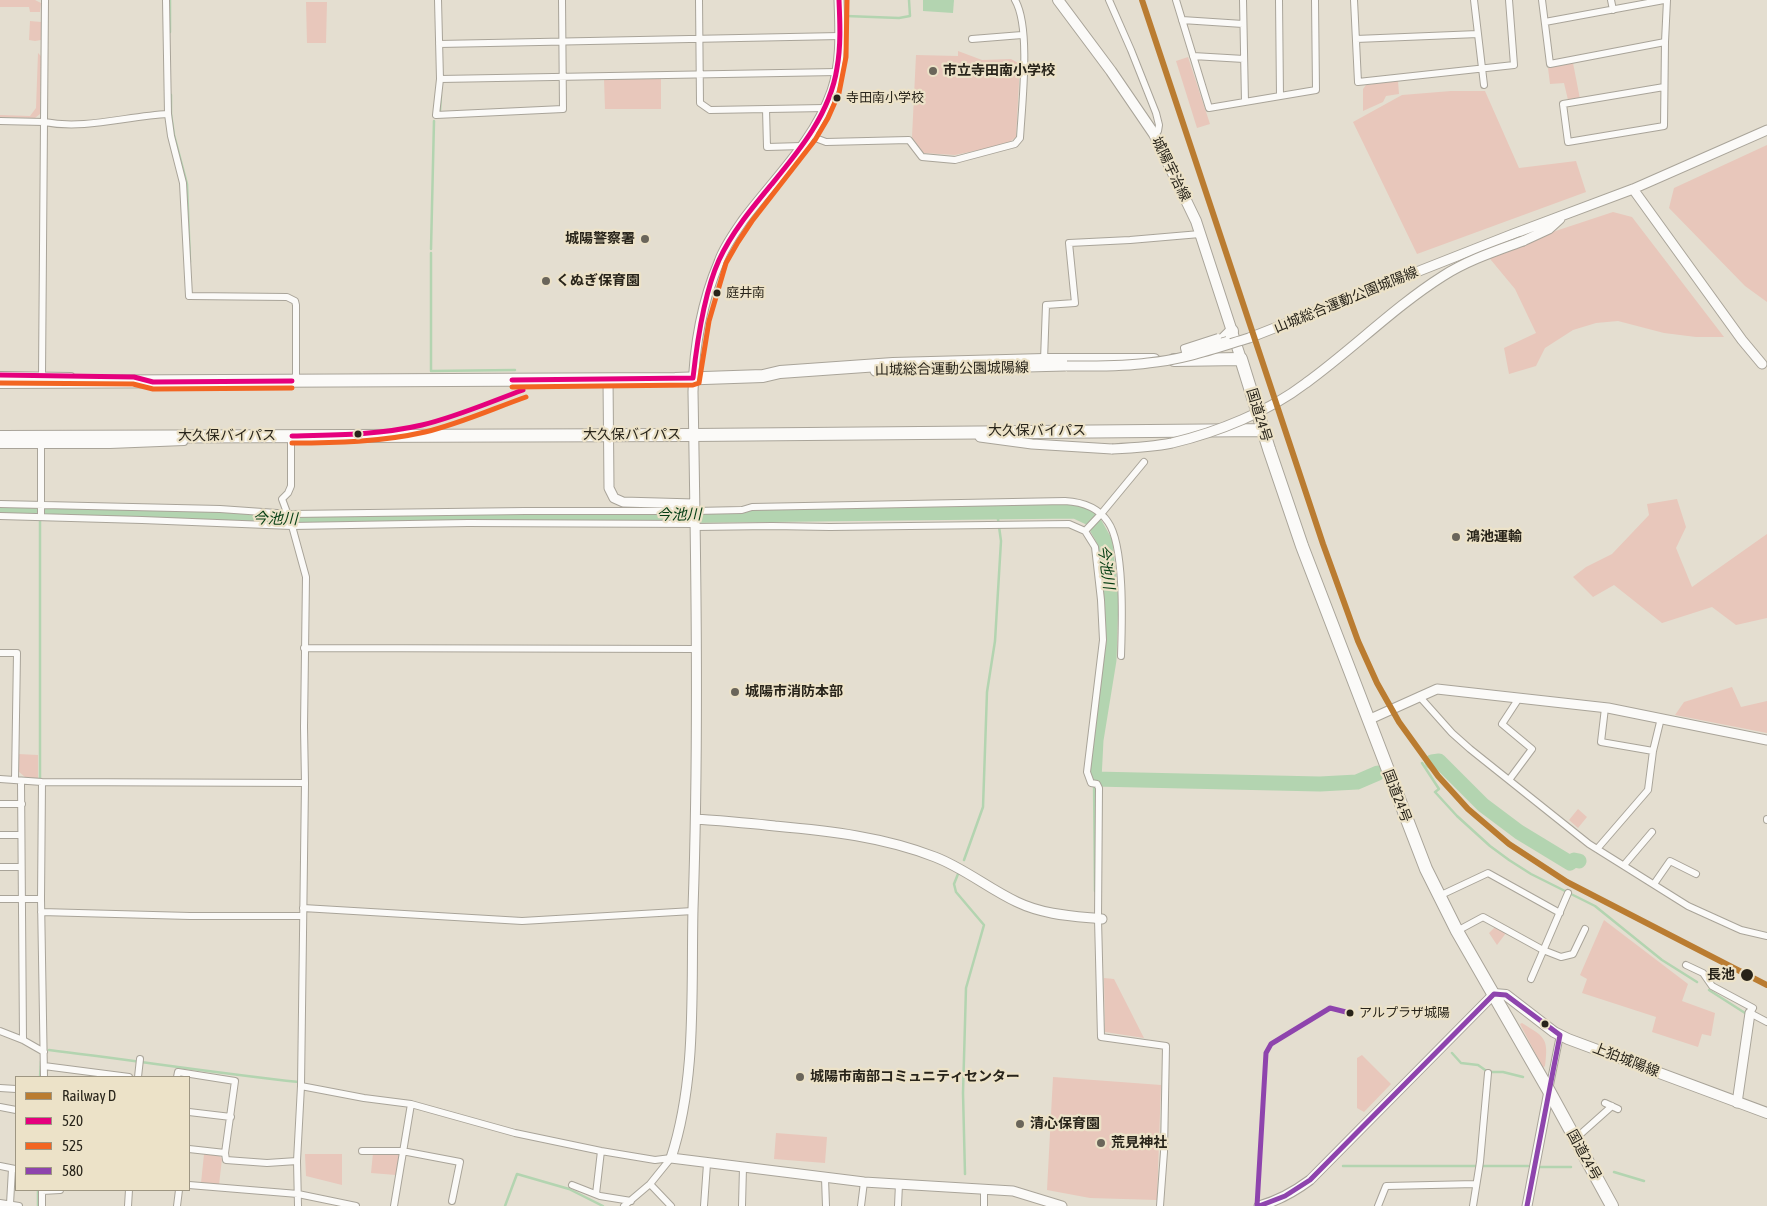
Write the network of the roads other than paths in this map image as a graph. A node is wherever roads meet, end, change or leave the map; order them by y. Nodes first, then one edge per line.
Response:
1 (45, 0) edge
2 (166, 0) edge
3 (438, 0) edge
4 (562, 0) edge
5 (699, 0) edge
6 (840, 0) edge
7 (1014, 0) edge
8 (1058, 0) edge
9 (1109, 0) edge
10 (1176, 0) edge
11 (1243, 0) edge
12 (1279, 0) edge
13 (1315, 0) edge
14 (1354, 0) edge
15 (1474, 0) edge
16 (1509, 0) edge
17 (1542, 0) edge
18 (1611, 0) edge
19 (1666, 0) edge
20 (1613, 10) junction
21 (1182, 20) junction
22 (1545, 22) junction
23 (1243, 24) junction
24 (1478, 34) junction
25 (1022, 35) junction
26 (840, 36) junction
27 (700, 38) junction
28 (972, 39) dead end
29 (1356, 39) junction
30 (562, 41) junction
31 (1665, 42) junction
32 (439, 44) junction
33 (1193, 56) junction
34 (1244, 59) junction
35 (1482, 67) junction
36 (837, 72) junction
37 (700, 74) junction
38 (562, 76) junction
39 (440, 79) junction
40 (1484, 85) dead end
41 (1664, 87) junction
42 (1280, 96) junction
43 (1245, 102) junction
44 (825, 108) junction
45 (766, 109) junction
46 (168, 114) junction
47 (0, 121) edge
48 (44, 122) junction
49 (1767, 130) edge
50 (811, 133) junction
51 (1154, 134) junction
52 (802, 146) junction
53 (1633, 189) junction
54 (1566, 214) junction
55 (1200, 234) junction
56 (1230, 336) junction
57 (1218, 338) dead end
58 (1241, 359) junction
59 (1044, 360) junction
60 (1149, 360) junction
61 (1762, 364) dead end
62 (813, 370) junction
63 (0, 375) edge
64 (42, 375) junction
65 (693, 378) junction
66 (608, 379) junction
67 (292, 381) junction
68 (0, 382) edge
69 (153, 382) junction
70 (1263, 430) junction
71 (937, 432) junction
72 (608, 435) junction
73 (693, 435) junction
74 (292, 436) junction
75 (2, 440) edge
76 (41, 445) junction
77 (1144, 462) dead end
78 (0, 504) edge
79 (41, 505) junction
80 (694, 508) junction
81 (1099, 513) junction
82 (287, 514) junction
83 (0, 516) edge
84 (40, 517) junction
85 (694, 524) junction
86 (291, 525) junction
87 (1086, 531) junction
88 (304, 648) junction
89 (697, 649) junction
90 (0, 653) edge
91 (1121, 656) dead end
92 (1419, 696) junction
93 (1519, 698) junction
94 (1605, 708) junction
95 (1661, 718) junction
96 (1368, 720) junction
97 (1767, 740) edge
98 (1653, 751) junction
99 (0, 779) edge
100 (1509, 780) junction
101 (18, 781) junction
102 (42, 782) junction
103 (305, 783) junction
104 (0, 804) edge
105 (22, 804) junction
106 (696, 819) junction
107 (1652, 832) dead end
108 (0, 835) edge
109 (21, 835) junction
110 (1597, 849) junction
111 (1624, 865) junction
112 (0, 867) edge
113 (21, 867) junction
114 (1696, 874) dead end
115 (1654, 884) junction
116 (1568, 893) dead end
117 (1439, 896) junction
118 (22, 898) junction
119 (0, 899) edge
120 (41, 899) junction
121 (303, 908) junction
122 (693, 911) junction
123 (41, 912) junction
124 (1560, 913) junction
125 (303, 916) junction
126 (1100, 919) junction
127 (1585, 928) dead end
128 (1457, 931) junction
129 (1767, 936) edge
130 (1544, 950) junction
131 (1686, 965) dead end
132 (1531, 979) dead end
133 (1494, 994) junction
134 (1750, 1014) junction
135 (1767, 1022) edge
136 (0, 1031) edge
137 (1560, 1035) junction
138 (22, 1040) junction
139 (44, 1052) junction
140 (140, 1061) dead end
141 (44, 1066) junction
142 (1488, 1073) dead end
143 (44, 1076) edge
144 (121, 1076) edge
145 (138, 1076) edge
146 (177, 1076) edge
147 (301, 1086) junction
148 (0, 1088) edge
149 (15, 1089) edge
150 (1549, 1091) junction
151 (410, 1104) junction
152 (1737, 1104) junction
153 (1612, 1106) dead end
154 (0, 1107) edge
155 (15, 1110) edge
156 (190, 1112) edge
157 (1767, 1113) edge
158 (231, 1117) junction
159 (1575, 1139) junction
160 (190, 1150) edge
161 (362, 1151) dead end
162 (402, 1151) junction
163 (601, 1151) junction
164 (225, 1153) junction
165 (671, 1158) junction
166 (297, 1161) junction
167 (707, 1164) junction
168 (0, 1166) edge
169 (743, 1167) junction
170 (14, 1169) edge
171 (825, 1178) junction
172 (864, 1182) junction
173 (650, 1184) junction
174 (899, 1184) junction
175 (1476, 1184) junction
176 (190, 1185) edge
177 (572, 1185) dead end
178 (984, 1189) junction
179 (42, 1191) edge
180 (129, 1191) edge
181 (179, 1191) edge
182 (298, 1194) junction
183 (596, 1194) junction
184 (452, 1201) dead end
185 (630, 1201) junction
186 (4, 1204) edge
187 (1271, 1204) edge
188 (19, 1206) edge
189 (42, 1206) edge
190 (128, 1206) edge
191 (177, 1206) edge
192 (298, 1206) edge
193 (356, 1206) edge
194 (394, 1206) edge
195 (624, 1206) edge
196 (670, 1206) edge
197 (704, 1206) edge
198 (742, 1206) edge
199 (826, 1206) edge
200 (861, 1206) edge
201 (898, 1206) edge
202 (984, 1206) edge
203 (1062, 1206) edge
204 (1160, 1206) edge
205 (1259, 1206) edge
206 (1378, 1206) edge
207 (1473, 1206) edge
208 (1527, 1206) edge
209 (1612, 1206) edge

1 - 48 street
2 - 46 street
3 - 32 street
4 - 30 street
5 - 27 street
6 - 26 street
7 - 25 street
8 - 51 main road, 城陽宇治線
9 - 51 street
10 - 21 street
11 - 23 street
12 - 42 street
13 - 42 street
14 - 29 street
15 - 24 street
16 - 35 street
17 - 22 street
18 - 20 street
19 - 20 street
19 - 31 street
20 - 22 street
21 - 23 street
21 - 33 street
22 - 31 street
23 - 34 street
24 - 29 street
24 - 35 street
25 - 28 street
25 - 50 street
26 - 27 street
26 - 36 street
27 - 30 street
27 - 37 street
29 - 35 street
30 - 32 street
30 - 38 street
31 - 41 street
32 - 39 street
33 - 34 street
33 - 43 street
34 - 43 street
35 - 40 street
36 - 37 street
36 - 44 street
37 - 38 street
37 - 45 street
38 - 39 street
38 - 39 street
41 - 41 street
42 - 43 street
44 - 45 street
44 - 50 street
45 - 52 street
46 - 48 street
46 - 67 street
47 - 48 street
48 - 64 street
49 - 53 street, 山城総合運動公園城陽線
50 - 52 street
51 - 55 main road, 城陽宇治線
52 - 65 street
53 - 54 street, 山城総合運動公園城陽線
53 - 61 street
54 - 62 street, 山城総合運動公園城陽線, bridge
54 - 71 street, bridge
55 - 56 main road, 城陽宇治線
55 - 59 street
56 - 57 street, bridge
56 - 58 main road, 城陽宇治線
56 - 60 highway
58 - 60 highway
58 - 70 highway, 国道24号
59 - 60 highway
59 - 62 highway
62 - 65 highway
63 - 64 street
64 - 69 street
65 - 66 highway
65 - 73 street
66 - 67 highway
66 - 72 street
67 - 69 highway
68 - 69 highway
70 - 71 highway, 大久保バイパス
70 - 96 highway, 国道24号
71 - 73 highway, 大久保バイパス
72 - 73 highway, 大久保バイパス
72 - 74 highway, 大久保バイパス
72 - 80 street
73 - 80 street
74 - 75 highway, 大久保バイパス
74 - 76 street
74 - 82 street
75 - 76 street
76 - 79 street
77 - 81 street
78 - 79 street
79 - 82 street
79 - 84 street
80 - 81 street
80 - 82 street
80 - 85 street
81 - 87 street
81 - 91 street
82 - 86 street
83 - 84 street
84 - 86 street
85 - 86 street
85 - 87 street
85 - 89 street
86 - 88 street
87 - 126 street
88 - 89 street
88 - 103 street
89 - 106 street
90 - 101 street
92 - 93 street
92 - 96 street
92 - 100 street
93 - 94 street
93 - 100 street
94 - 95 street
94 - 98 street
95 - 97 street
95 - 98 street
96 - 117 highway, 国道24号
98 - 110 street
99 - 101 street
100 - 110 street
101 - 102 street
101 - 105 street
102 - 103 street
102 - 120 street
103 - 121 street
104 - 105 street
105 - 109 street
106 - 122 street
106 - 126 street
107 - 111 street
108 - 109 street
109 - 113 street
110 - 111 street
111 - 115 street
112 - 113 street
113 - 118 street
114 - 115 street
115 - 129 street
116 - 124 street
117 - 124 street
117 - 128 highway, 国道24号
118 - 119 street
118 - 120 street
118 - 138 street
120 - 123 street
121 - 122 street
121 - 125 street
122 - 165 street
123 - 125 street
123 - 139 street
124 - 130 street
125 - 147 street
126 - 204 street
127 - 130 street
128 - 130 street
128 - 133 highway, 国道24号
130 - 132 street
131 - 134 street
133 - 137 main road, 上狛城陽線
133 - 150 highway, 国道24号
133 - 187 street
134 - 135 street
134 - 152 street
136 - 138 street
137 - 150 street
137 - 152 main road, 上狛城陽線
138 - 139 street
139 - 141 street
140 - 145 street
141 - 143 street
141 - 144 street
142 - 175 street
146 - 158 street
147 - 151 street
147 - 166 street
148 - 149 street
150 - 159 highway, 国道24号
150 - 208 street
151 - 162 street
151 - 163 street
152 - 157 main road, 上狛城陽線
153 - 159 street
154 - 155 street
156 - 158 street
158 - 164 street
159 - 209 highway, 国道24号
160 - 164 street
161 - 162 street
162 - 184 street
162 - 194 street
163 - 165 street
163 - 183 street
164 - 166 street
165 - 167 street
165 - 173 street
166 - 182 street
167 - 169 street
167 - 197 street
168 - 170 street
169 - 171 street
169 - 198 street
170 - 186 street
171 - 172 street
171 - 199 street
172 - 174 street
172 - 200 street
173 - 185 street
173 - 196 street
174 - 178 street
174 - 201 street
175 - 206 street
175 - 207 street
176 - 182 street
177 - 183 street
178 - 202 street
178 - 203 street
179 - 189 street
180 - 190 street
181 - 191 street
182 - 192 street
182 - 193 street
183 - 185 street
185 - 195 street
186 - 188 street
187 - 205 street

